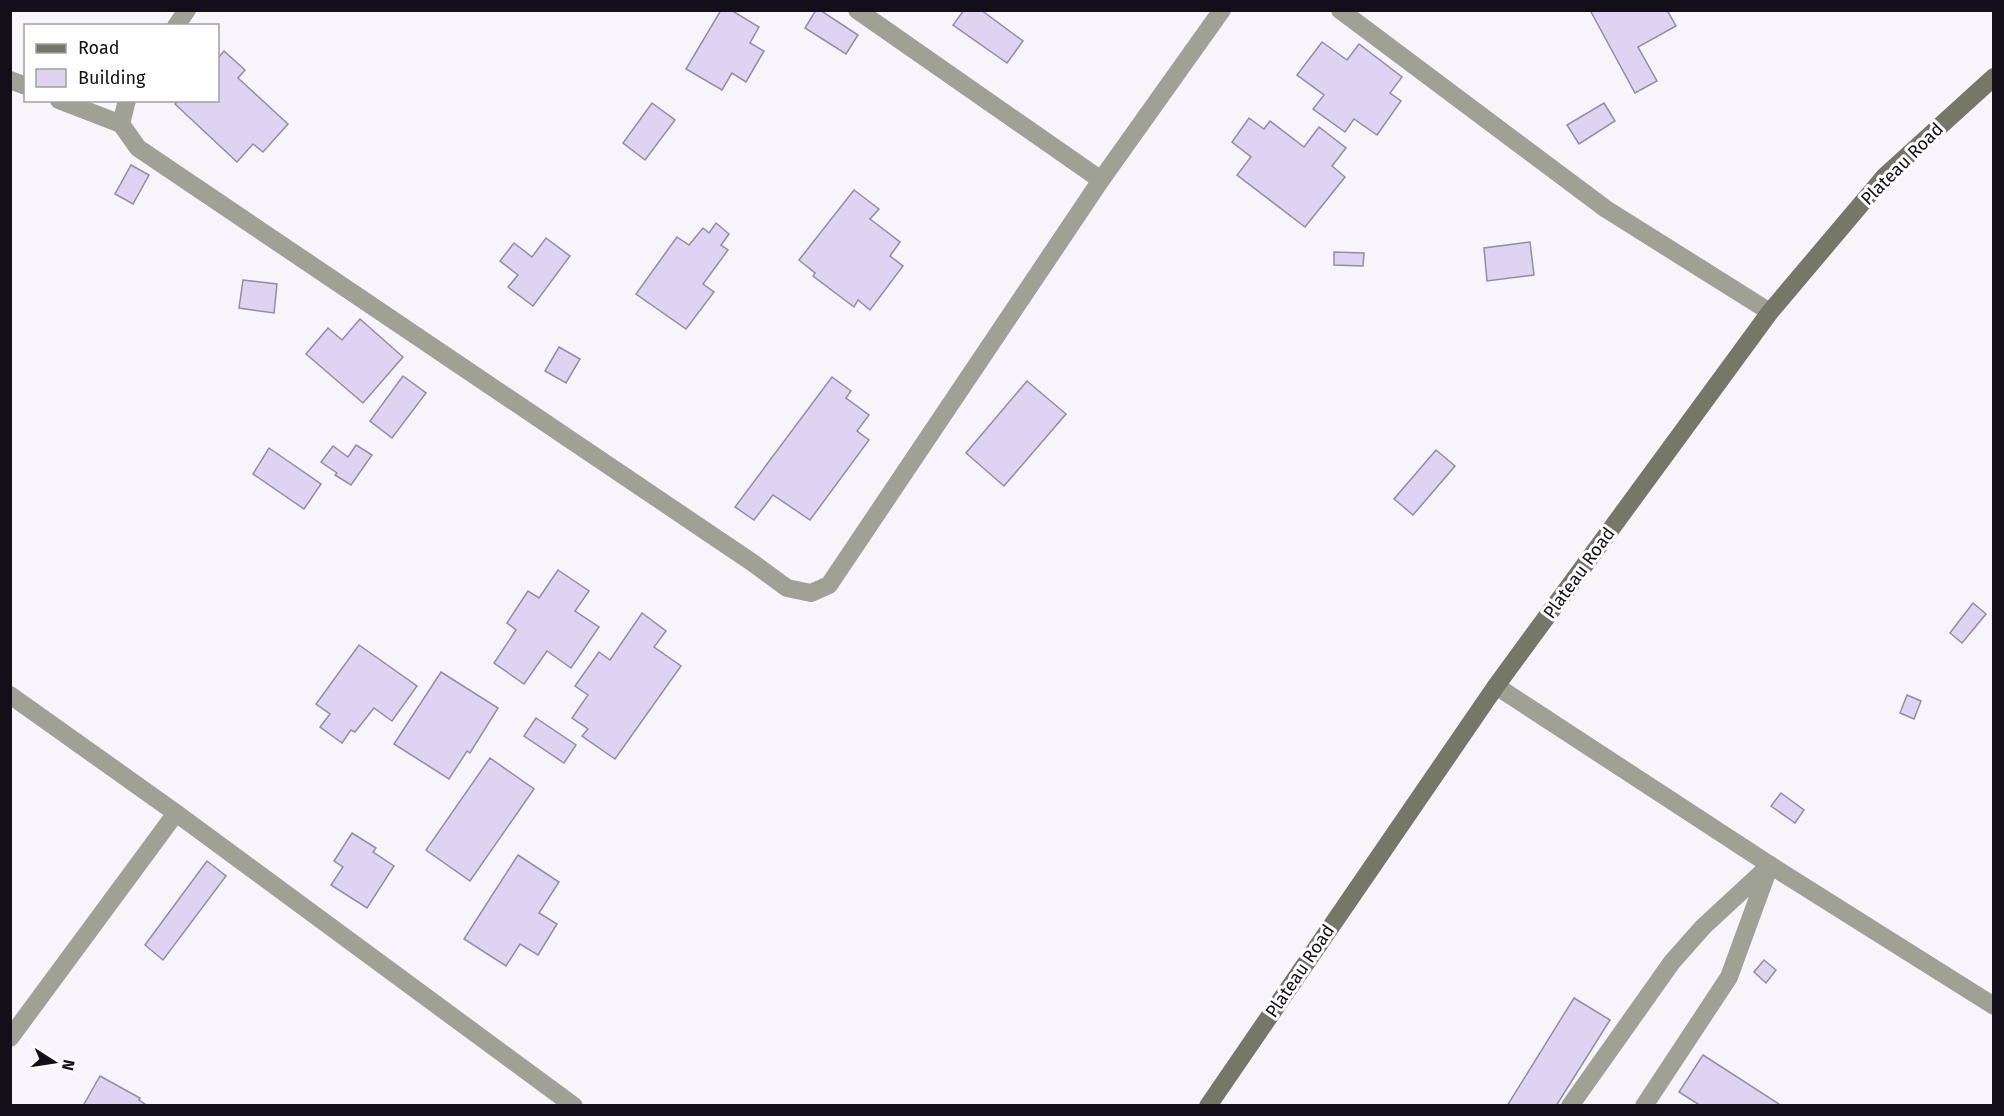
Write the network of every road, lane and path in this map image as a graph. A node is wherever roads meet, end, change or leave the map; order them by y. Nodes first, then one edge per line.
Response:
1 (187, 10) edge
2 (857, 10) edge
3 (1222, 10) edge
4 (1340, 10) edge
5 (177, 24) edge
6 (1994, 77) edge
7 (64, 102) edge
8 (126, 102) edge
9 (121, 124) junction
10 (1101, 180) junction
11 (1770, 312) junction
12 (1496, 686) junction
13 (10, 695) edge
14 (176, 813) junction
15 (1770, 865) junction
16 (1994, 1006) edge
17 (10, 1038) edge
18 (574, 1106) edge
19 (1208, 1106) edge
20 (1570, 1106) edge
21 (1644, 1106) edge

1 - 5 street
2 - 10 street
3 - 10 street
4 - 11 street
6 - 11 street, Plateau Road
7 - 9 street
8 - 9 street
9 - 10 street
11 - 12 street, Plateau Road
12 - 15 street
12 - 19 street, Plateau Road
13 - 14 street
14 - 17 street
14 - 18 street
15 - 16 street
15 - 20 street
15 - 21 street

